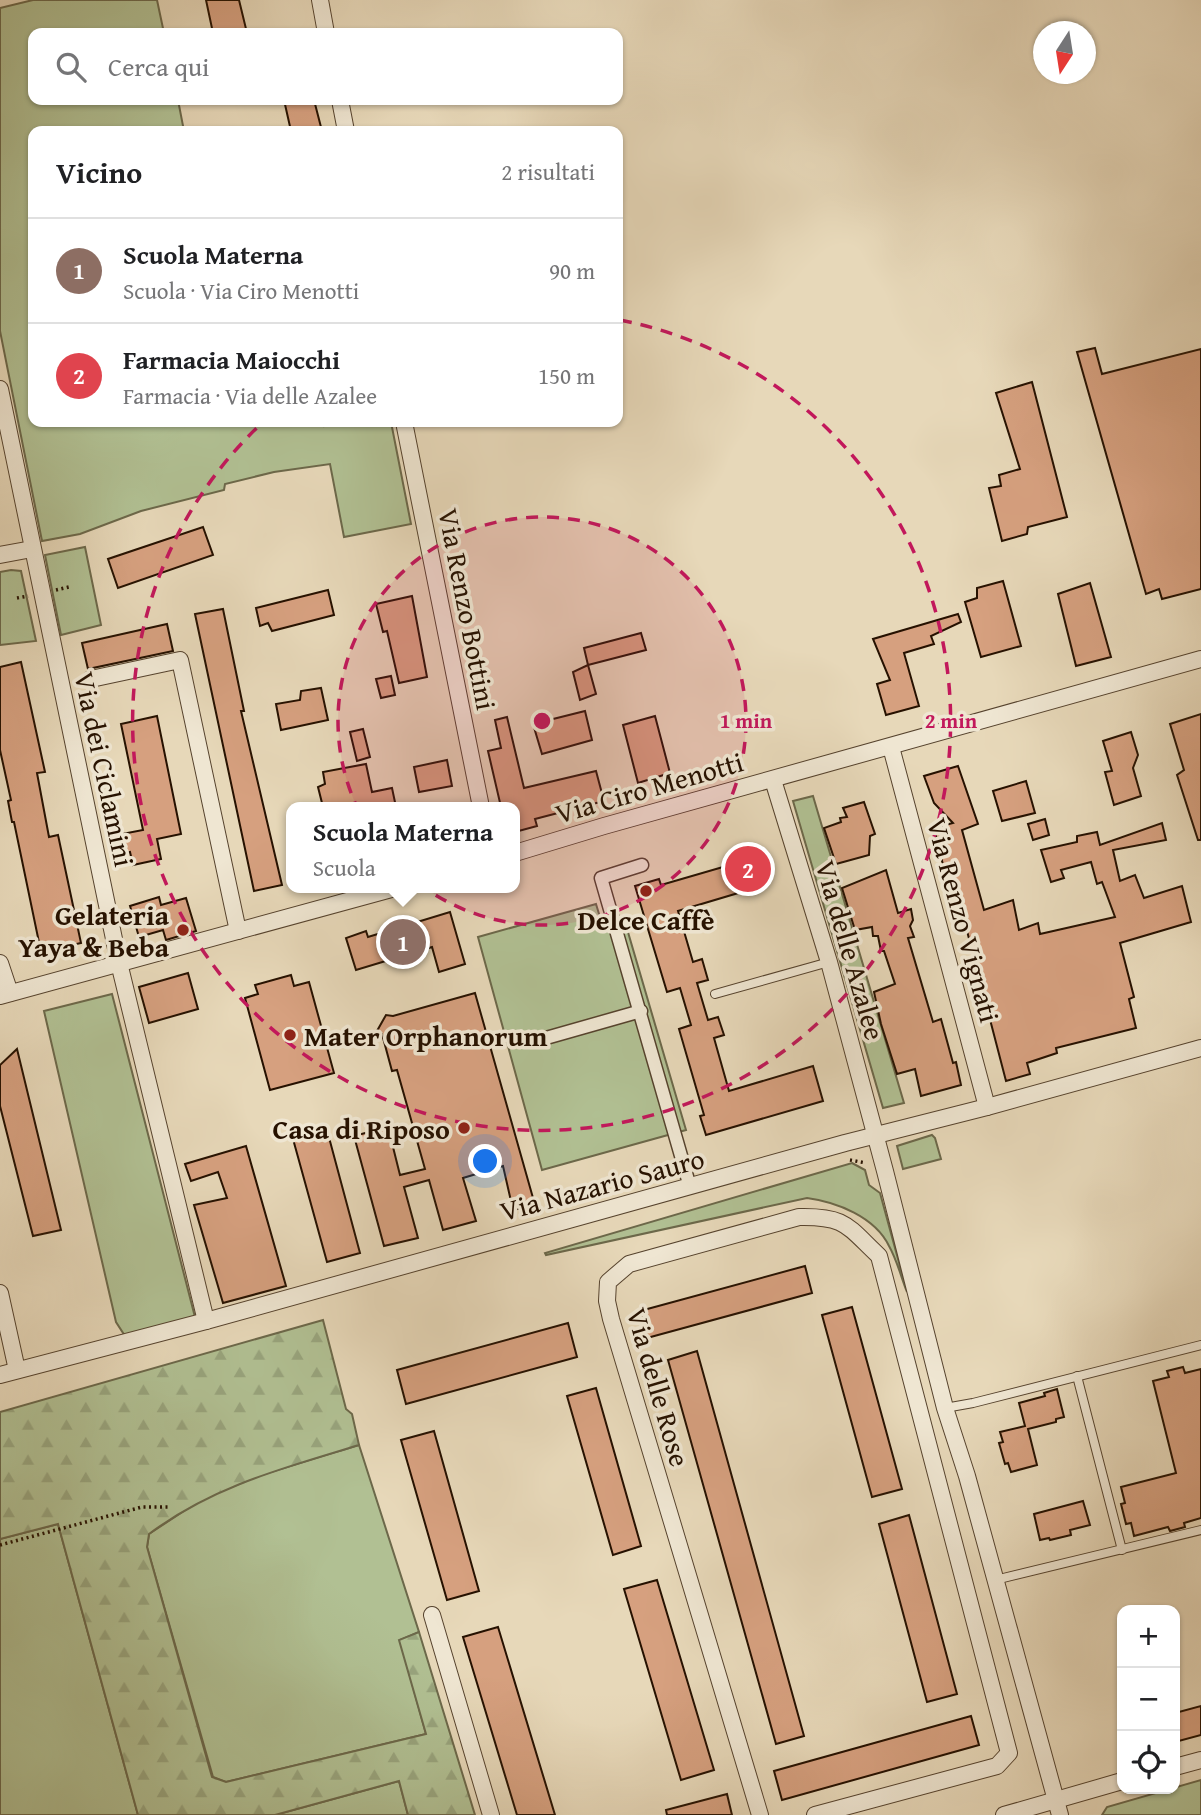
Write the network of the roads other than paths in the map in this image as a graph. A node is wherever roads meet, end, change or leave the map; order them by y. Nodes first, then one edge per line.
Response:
1 (320, 0) edge
2 (325, 28) edge
3 (341, 105) edge
4 (345, 126) edge
5 (0, 388) edge
6 (405, 427) edge
7 (32, 549) junction
8 (0, 555) edge
9 (1201, 659) edge
10 (91, 679) dead end
11 (891, 747) junction
12 (773, 780) junction
13 (480, 802) edge
14 (520, 852) edge
15 (642, 866) dead end
16 (378, 893) edge
17 (238, 931) junction
18 (829, 962) junction
19 (0, 963) edge
20 (119, 963) junction
21 (715, 994) dead end
22 (5, 995) edge
23 (641, 1011) junction
24 (546, 1038) dead end
25 (1201, 1048) edge
26 (986, 1107) junction
27 (876, 1136) junction
28 (690, 1187) junction
29 (0, 1293) edge
30 (206, 1321) junction
31 (1201, 1345) edge
32 (17, 1370) junction
33 (0, 1375) edge
34 (1077, 1377) junction
35 (945, 1408) junction
36 (967, 1476) junction
37 (938, 1483) junction
38 (1201, 1530) edge
39 (1122, 1550) junction
40 (995, 1580) junction
41 (432, 1615) dead end
42 (1201, 1760) edge
43 (1180, 1766) edge
44 (1117, 1783) edge
45 (1058, 1807) edge
46 (491, 1815) edge
47 (760, 1815) edge
48 (815, 1815) edge
49 (1004, 1815) edge

1 - 2 street
3 - 4 street
5 - 7 street, Via dei Ciclamini
6 - 13 street, Via Renzo Bottini
7 - 8 street
7 - 20 street, Via dei Ciclamini
9 - 11 street, Via Ciro Menotti
10 - 17 street, Via dei Ciclamini
11 - 12 street, Via Ciro Menotti
11 - 26 street, Via Renzo Vignati
12 - 14 street, Via Ciro Menotti
12 - 18 street, Via delle Azalee
15 - 23 street
16 - 17 street
17 - 20 street
18 - 21 lane
18 - 27 street, Via delle Azalee
19 - 22 street
20 - 22 street
20 - 30 street, Via dei Ciclamini
23 - 24 street
23 - 28 street
25 - 26 street, Via Nazario Sauro
26 - 27 street, Via Nazario Sauro
27 - 28 street, Via Nazario Sauro
27 - 35 street
28 - 30 street, Via Nazario Sauro
29 - 32 street
30 - 32 street, Via Nazario Sauro
31 - 34 lane
32 - 33 street, Via Nazario Sauro
34 - 35 lane
34 - 39 lane
35 - 36 street
36 - 37 street
36 - 40 street
37 - 47 street, Via delle Rose
37 - 48 street, Via delle Rose
38 - 39 lane
39 - 40 lane
40 - 45 street
41 - 46 street
42 - 43 street
44 - 45 street
45 - 49 street

